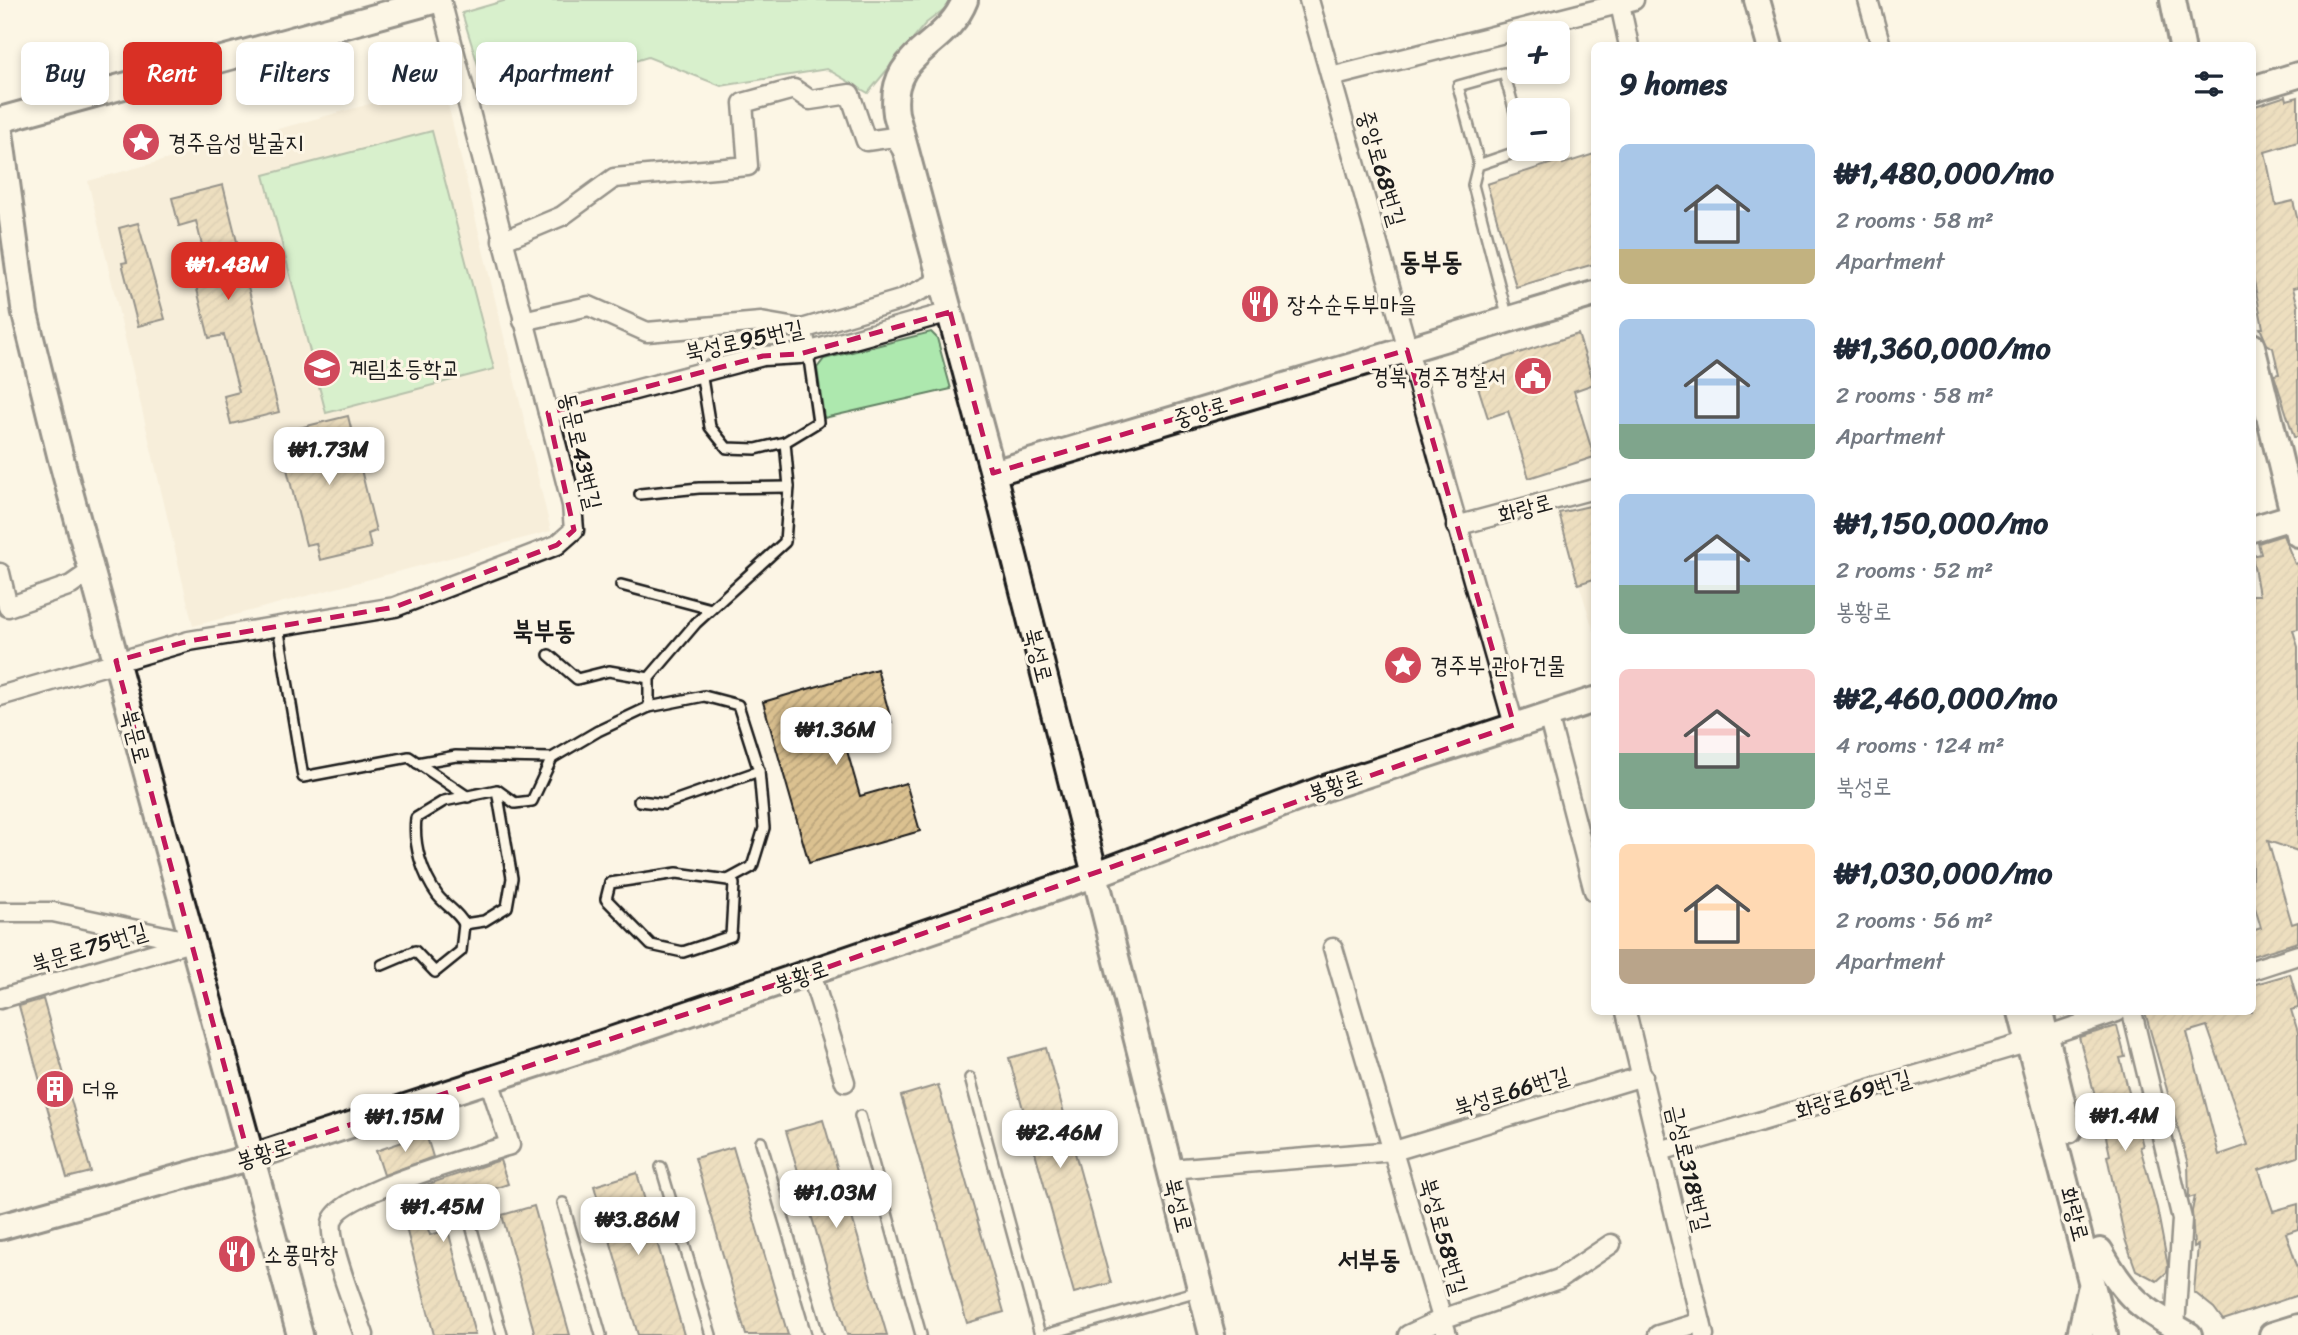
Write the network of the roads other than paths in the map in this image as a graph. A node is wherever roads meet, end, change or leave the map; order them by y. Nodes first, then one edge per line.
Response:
1 (439, 0) edge
2 (964, 0) edge
3 (1309, 0) edge
4 (1757, 0) edge
5 (1775, 0) edge
6 (1868, 0) edge
7 (2173, 0) edge
8 (1627, 2) edge
9 (1629, 42) edge
10 (1769, 42) edge
11 (1786, 42) edge
12 (1880, 42) edge
13 (2181, 42) edge
14 (2298, 75) edge
15 (1331, 77) junction
16 (2256, 88) edge
17 (1511, 98) edge
18 (0, 120) edge
19 (0, 132) edge
20 (1507, 155) edge
21 (908, 160) junction
22 (1479, 164) junction
23 (502, 241) junction
24 (938, 270) junction
25 (1591, 294) edge
26 (950, 312) junction
27 (1509, 320) junction
28 (523, 321) junction
29 (802, 330) junction
30 (1407, 350) junction
31 (808, 352) junction
32 (2256, 362) edge
33 (701, 372) junction
34 (548, 414) junction
35 (785, 442) junction
36 (993, 473) junction
37 (789, 487) junction
38 (1591, 490) edge
39 (640, 494) dead end
40 (2296, 522) edge
41 (1456, 526) junction
42 (2256, 528) edge
43 (91, 571) junction
44 (0, 573) edge
45 (621, 586) dead end
46 (711, 609) junction
47 (278, 626) junction
48 (549, 655) dead end
49 (116, 661) junction
50 (649, 678) junction
51 (0, 696) edge
52 (1591, 701) edge
53 (649, 707) junction
54 (1548, 715) junction
55 (1514, 725) junction
56 (552, 758) junction
57 (417, 763) junction
58 (760, 771) junction
59 (497, 790) junction
60 (468, 797) junction
61 (639, 801) dead end
62 (1094, 875) junction
63 (728, 880) junction
64 (1591, 880) edge
65 (0, 912) edge
66 (464, 924) junction
67 (191, 942) junction
68 (1333, 948) dead end
69 (2298, 956) edge
70 (382, 965) dead end
71 (2256, 969) edge
72 (811, 973) junction
73 (0, 999) edge
74 (1627, 1015) edge
75 (2023, 1015) edge
76 (2040, 1015) edge
77 (2108, 1015) edge
78 (2133, 1015) edge
79 (2037, 1039) junction
80 (1643, 1076) junction
81 (970, 1078) dead end
82 (489, 1080) junction
83 (845, 1083) dead end
84 (860, 1116) dead end
85 (761, 1142) dead end
86 (1394, 1151) junction
87 (1660, 1151) junction
88 (249, 1158) junction
89 (661, 1167) dead end
90 (1170, 1169) junction
91 (563, 1203) dead end
92 (0, 1227) edge
93 (472, 1229) dead end
94 (1611, 1244) dead end
95 (2095, 1259) junction
96 (1201, 1290) junction
97 (1445, 1327) edge
98 (2298, 1327) edge
99 (1702, 1329) edge
100 (2182, 1331) edge
101 (300, 1335) edge
102 (364, 1335) edge
103 (502, 1335) edge
104 (601, 1335) edge
105 (711, 1335) edge
106 (818, 1335) edge
107 (921, 1335) edge
108 (1042, 1335) edge
109 (1212, 1335) edge
110 (1408, 1335) edge
111 (1658, 1335) edge
112 (2080, 1335) edge
113 (2105, 1335) edge
114 (2123, 1335) edge
115 (2272, 1335) edge

1 - 18 street
1 - 23 street, 동문로43번길
2 - 21 street, 북성로
3 - 15 street, 중앙로68번길
4 - 10 street
5 - 11 street
6 - 12 street
7 - 13 street
8 - 9 street
8 - 15 street
14 - 16 street
15 - 30 street, 중앙로68번길
17 - 22 lane
19 - 43 street, 북문로
20 - 22 lane
21 - 23 street
21 - 24 street, 북성로
22 - 27 lane
23 - 28 street, 동문로43번길
24 - 26 street, 북성로
24 - 29 street
25 - 27 street, 중앙로
26 - 31 street, 북성로95번길
26 - 36 street, 북성로
27 - 30 street, 중앙로
28 - 29 street
28 - 34 street, 동문로43번길
29 - 31 street
30 - 36 street, 중앙로
30 - 41 street
31 - 33 street, 북성로95번길
31 - 35 lane
32 - 40 street
33 - 34 street, 북성로95번길
33 - 35 lane
34 - 47 street, 동문로43번길
35 - 37 lane
36 - 62 street, 북성로
37 - 39 lane
37 - 46 lane
38 - 41 street, 화랑로
40 - 42 street
41 - 55 street
43 - 44 street
43 - 49 street, 북문로
45 - 46 lane
46 - 50 lane
47 - 49 street, 동문로43번길
47 - 57 lane
48 - 50 lane
49 - 51 street, 동문로43번길
49 - 67 street, 북문로
50 - 53 lane
52 - 54 street, 봉황로
53 - 56 lane
53 - 58 lane
54 - 55 street, 봉황로
54 - 64 street
55 - 62 street, 봉황로
56 - 57 lane
56 - 59 lane
57 - 60 lane
58 - 61 lane
58 - 63 lane
59 - 60 lane
59 - 66 lane
60 - 66 lane
62 - 72 street, 봉황로
62 - 90 street, 북성로
63 - 63 lane
65 - 67 street
66 - 70 lane
67 - 73 street, 북문로75번길
67 - 88 street, 북문로
68 - 86 street
69 - 71 street
72 - 82 street, 봉황로
72 - 83 street
74 - 80 street, 금성로318번길
75 - 79 street, 화랑로
76 - 79 street, 화랑로
77 - 79 street, 화랑로69번길
78 - 100 street
79 - 87 street, 화랑로69번길
79 - 95 street, 화랑로
80 - 86 street, 북성로66번길
80 - 87 street, 금성로318번길
81 - 108 lane
82 - 88 street, 봉황로
82 - 102 street
84 - 107 lane
85 - 106 lane
86 - 90 street, 북성로66번길
86 - 97 street, 북성로58번길
87 - 99 street, 금성로318번길
88 - 92 street, 봉황로
88 - 101 street, 북문로
89 - 105 lane
90 - 96 street, 북성로
91 - 104 lane
93 - 103 lane
94 - 97 street
95 - 100 street
95 - 112 street
95 - 113 street, 화랑로
95 - 114 street, 화랑로
96 - 108 lane
96 - 109 street, 북성로
97 - 110 street
98 - 115 street
99 - 111 street

